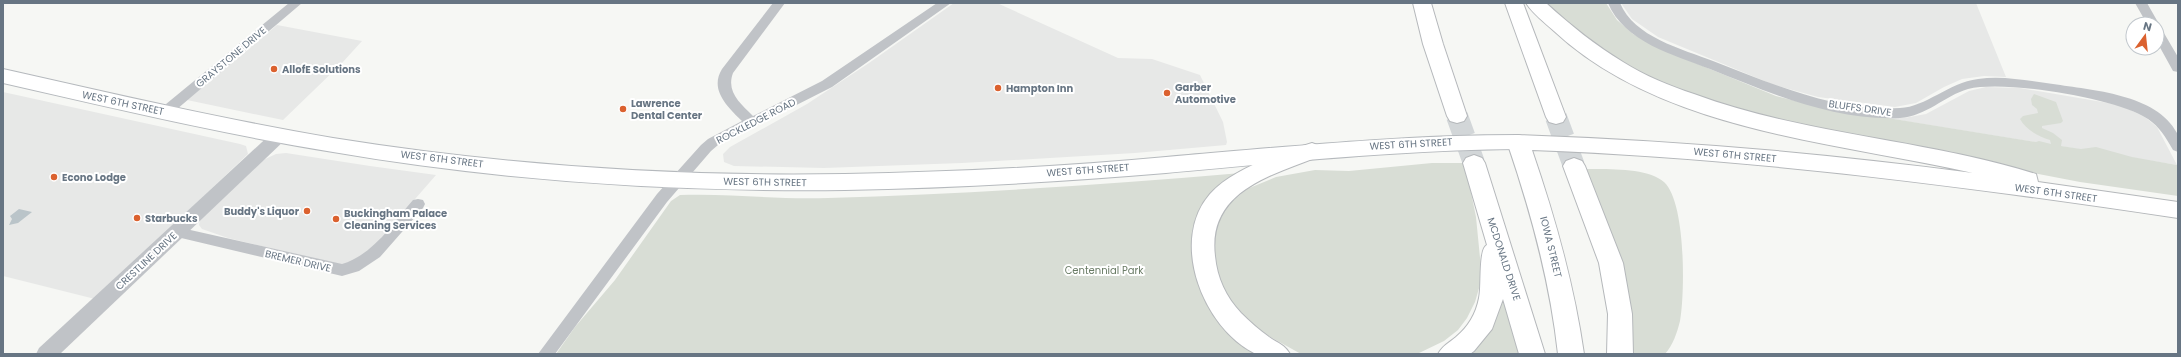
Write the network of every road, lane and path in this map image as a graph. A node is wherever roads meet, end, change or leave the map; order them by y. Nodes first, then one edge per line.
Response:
1 (296, 3) edge
2 (779, 3) edge
3 (945, 3) edge
4 (1422, 3) edge
5 (1514, 3) edge
6 (1535, 3) edge
7 (1614, 3) edge
8 (2141, 3) edge
9 (2148, 16) edge
10 (2165, 45) edge
11 (2178, 68) edge
12 (3, 76) edge
13 (165, 112) junction
14 (1457, 116) tunnel mouth
15 (1556, 117) tunnel mouth
16 (752, 123) junction
17 (280, 136) junction
18 (1518, 142) junction
19 (2178, 147) edge
20 (1312, 151) junction
21 (1474, 163) tunnel mouth
22 (1574, 166) tunnel mouth
23 (678, 179) junction
24 (2072, 195) junction
25 (418, 204) dead end
26 (2178, 210) edge
27 (1492, 222) junction
28 (177, 232) junction
29 (46, 354) edge
30 (546, 354) edge
31 (1277, 354) edge
32 (1451, 354) edge
33 (1532, 354) edge
34 (1571, 354) edge
35 (1620, 354) edge

1 - 13 street, GRAYSTONE DRIVE
2 - 16 street
3 - 16 street, ROCKLEDGE ROAD
4 - 14 main road
5 - 15 main road
6 - 24 main road
7 - 19 street, BLUFFS DRIVE
8 - 9 street
10 - 11 street
12 - 13 main road, WEST 6TH STREET
13 - 17 main road, WEST 6TH STREET
16 - 23 street, ROCKLEDGE ROAD
17 - 23 main road, WEST 6TH STREET
17 - 28 street, CRESTLINE DRIVE
18 - 20 main road, WEST 6TH STREET
18 - 24 main road, WEST 6TH STREET
18 - 34 main road, IOWA STREET
20 - 23 main road, WEST 6TH STREET
20 - 31 main road
21 - 27 main road, MCDONALD DRIVE
22 - 35 main road
23 - 30 street, ROCKLEDGE ROAD
24 - 26 main road, WEST 6TH STREET
25 - 28 street, BREMER DRIVE
27 - 32 main road
27 - 33 main road, MCDONALD DRIVE
28 - 29 street, CRESTLINE DRIVE

